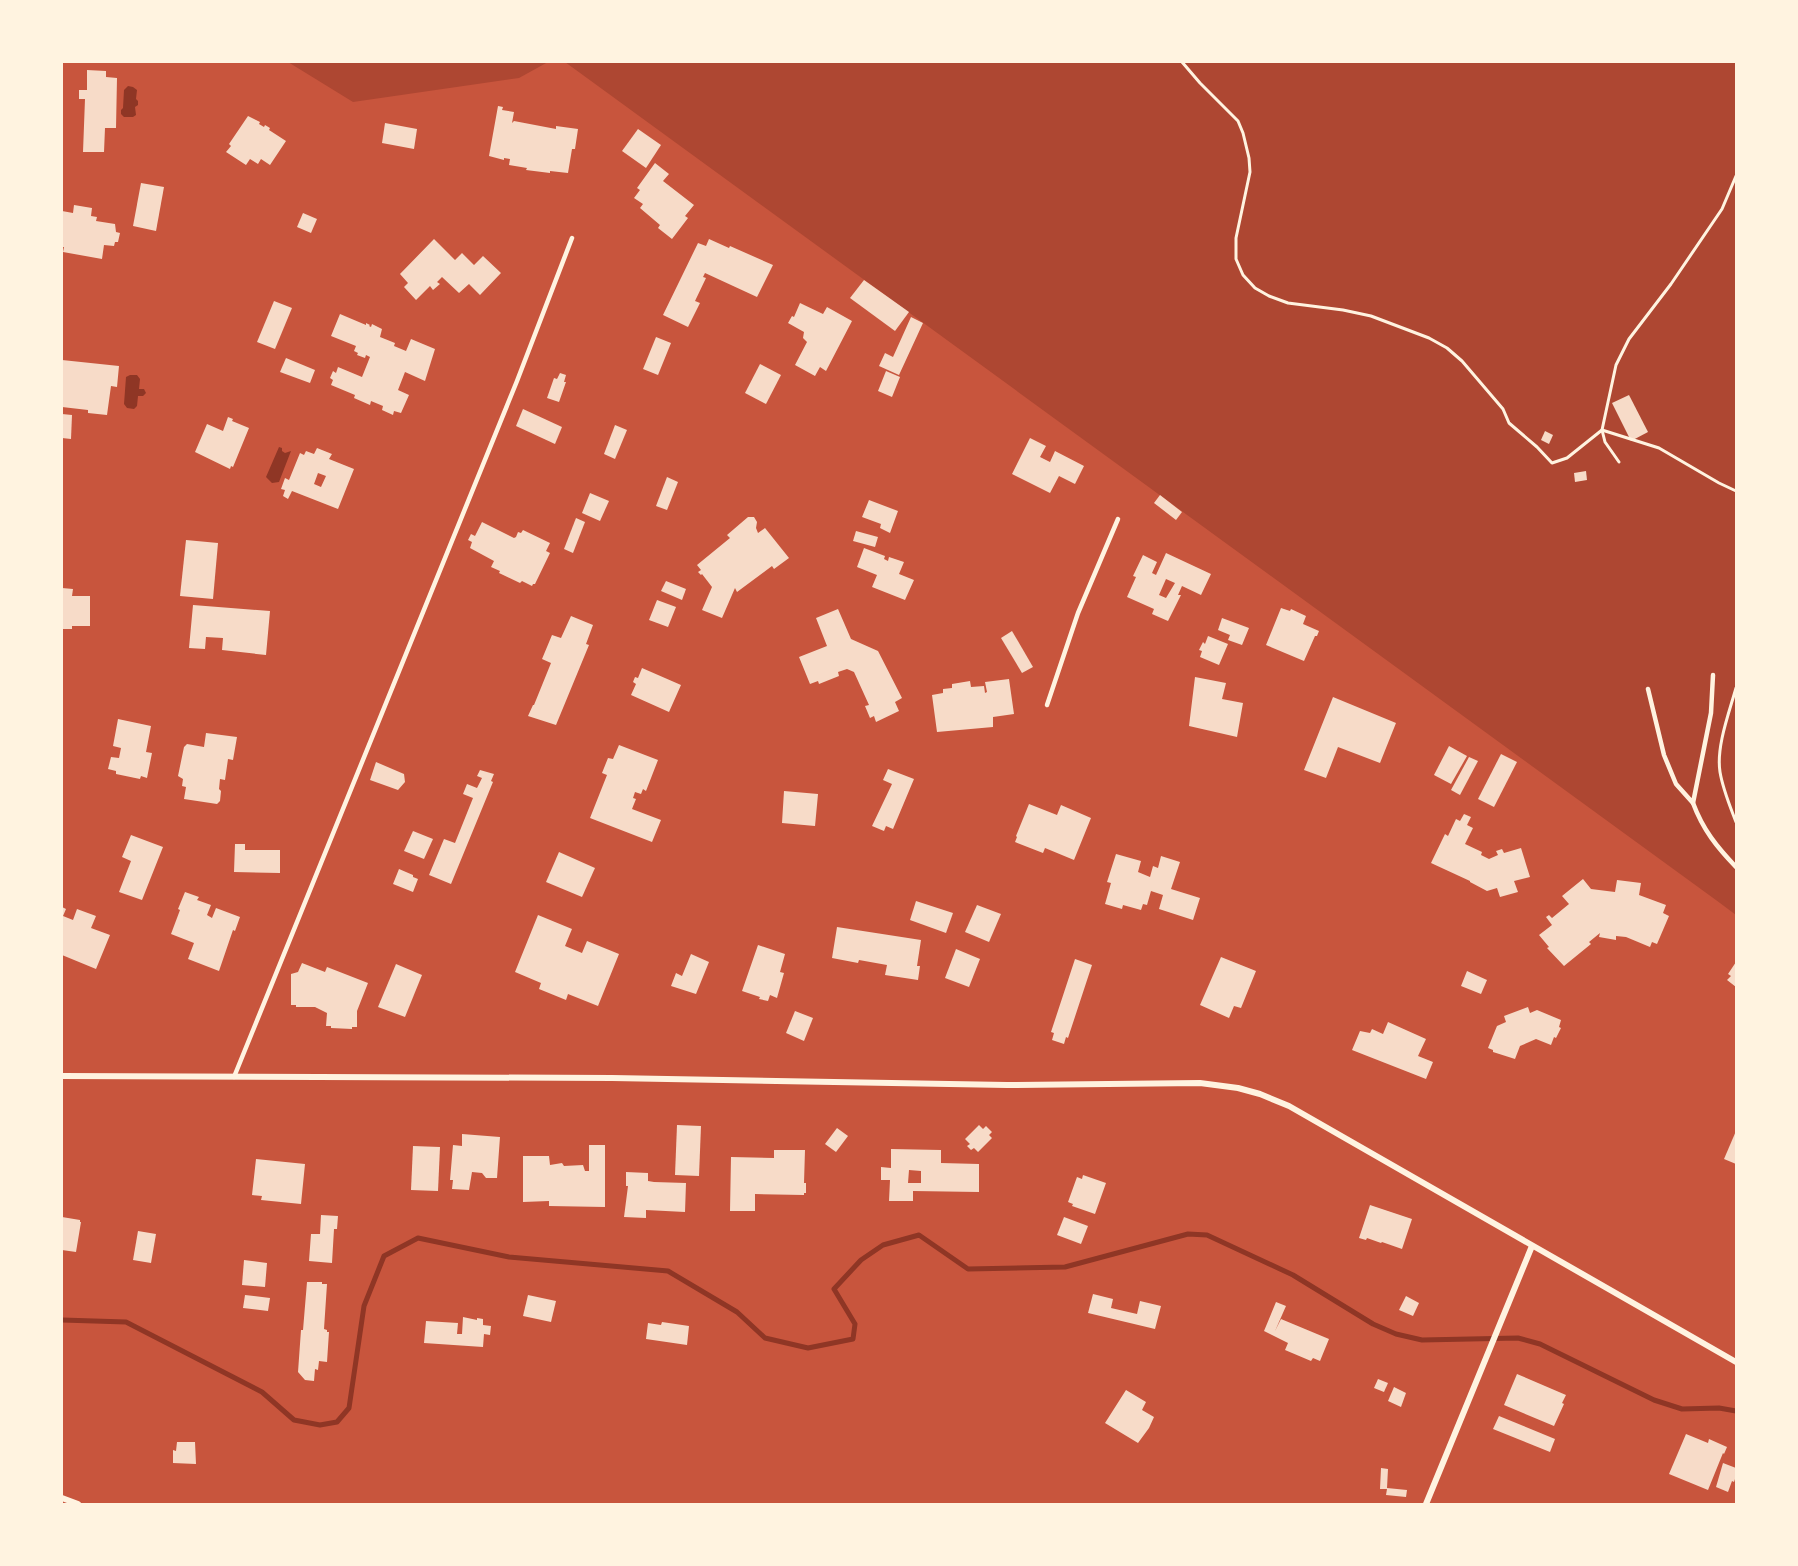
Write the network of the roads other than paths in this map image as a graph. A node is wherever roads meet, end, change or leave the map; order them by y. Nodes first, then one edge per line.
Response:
1 (572, 238) dead end
2 (1118, 519) dead end
3 (1713, 675) dead end
4 (1648, 689) dead end
5 (1047, 705) dead end
6 (1694, 803) junction
7 (1737, 867) edge
8 (62, 1076) edge
9 (234, 1077) junction
10 (1532, 1246) junction
11 (1737, 1362) edge
12 (62, 1498) edge
13 (78, 1504) edge
14 (1426, 1504) edge

1 - 9 lane
2 - 5 lane
3 - 6 lane
4 - 6 lane
6 - 7 lane
8 - 9 street
9 - 10 street
10 - 11 street
10 - 14 street
12 - 13 street

